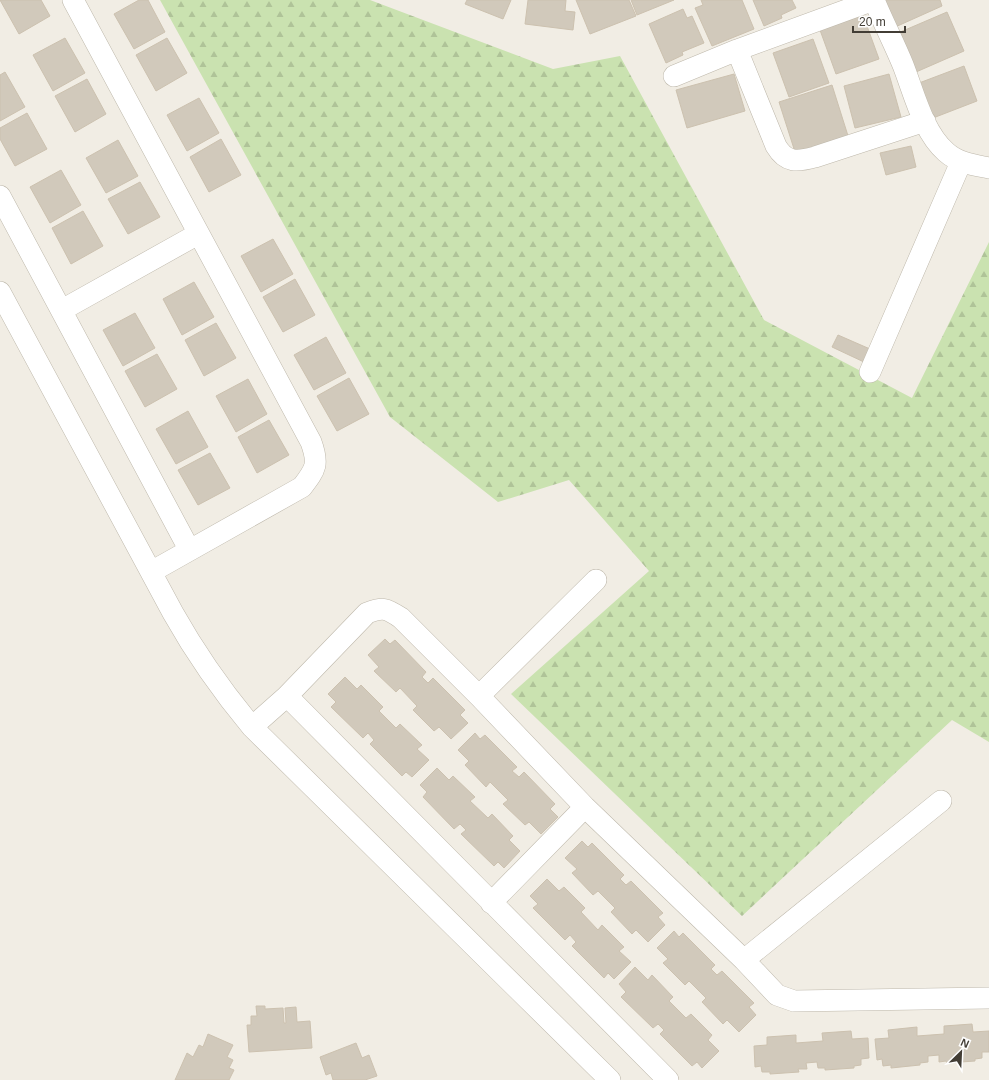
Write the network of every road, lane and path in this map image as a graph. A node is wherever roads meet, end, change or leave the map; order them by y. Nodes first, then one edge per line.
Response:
1 (73, 0) edge
2 (874, 0) edge
3 (736, 50) junction
4 (674, 76) dead end
5 (925, 121) junction
6 (961, 162) junction
7 (989, 168) edge
8 (0, 196) edge
9 (198, 234) junction
10 (0, 292) edge
11 (62, 310) junction
12 (870, 372) dead end
13 (189, 549) junction
14 (151, 572) junction
15 (596, 580) dead end
16 (287, 696) junction
17 (479, 696) junction
18 (252, 727) junction
19 (941, 801) dead end
20 (585, 808) junction
21 (491, 903) junction
22 (744, 960) junction
23 (989, 998) edge
24 (610, 1080) edge
25 (668, 1080) edge

1 - 9 street
2 - 3 street
2 - 5 street
3 - 4 street
3 - 5 street
5 - 6 street
6 - 7 street
6 - 12 street
8 - 11 street
9 - 11 street
9 - 13 street
10 - 14 street
11 - 13 street
13 - 14 street
14 - 18 street
15 - 17 street
16 - 17 street
16 - 18 street
16 - 21 street
17 - 20 street
18 - 24 street
19 - 22 street
20 - 21 street
20 - 22 street
21 - 25 street
22 - 23 street

